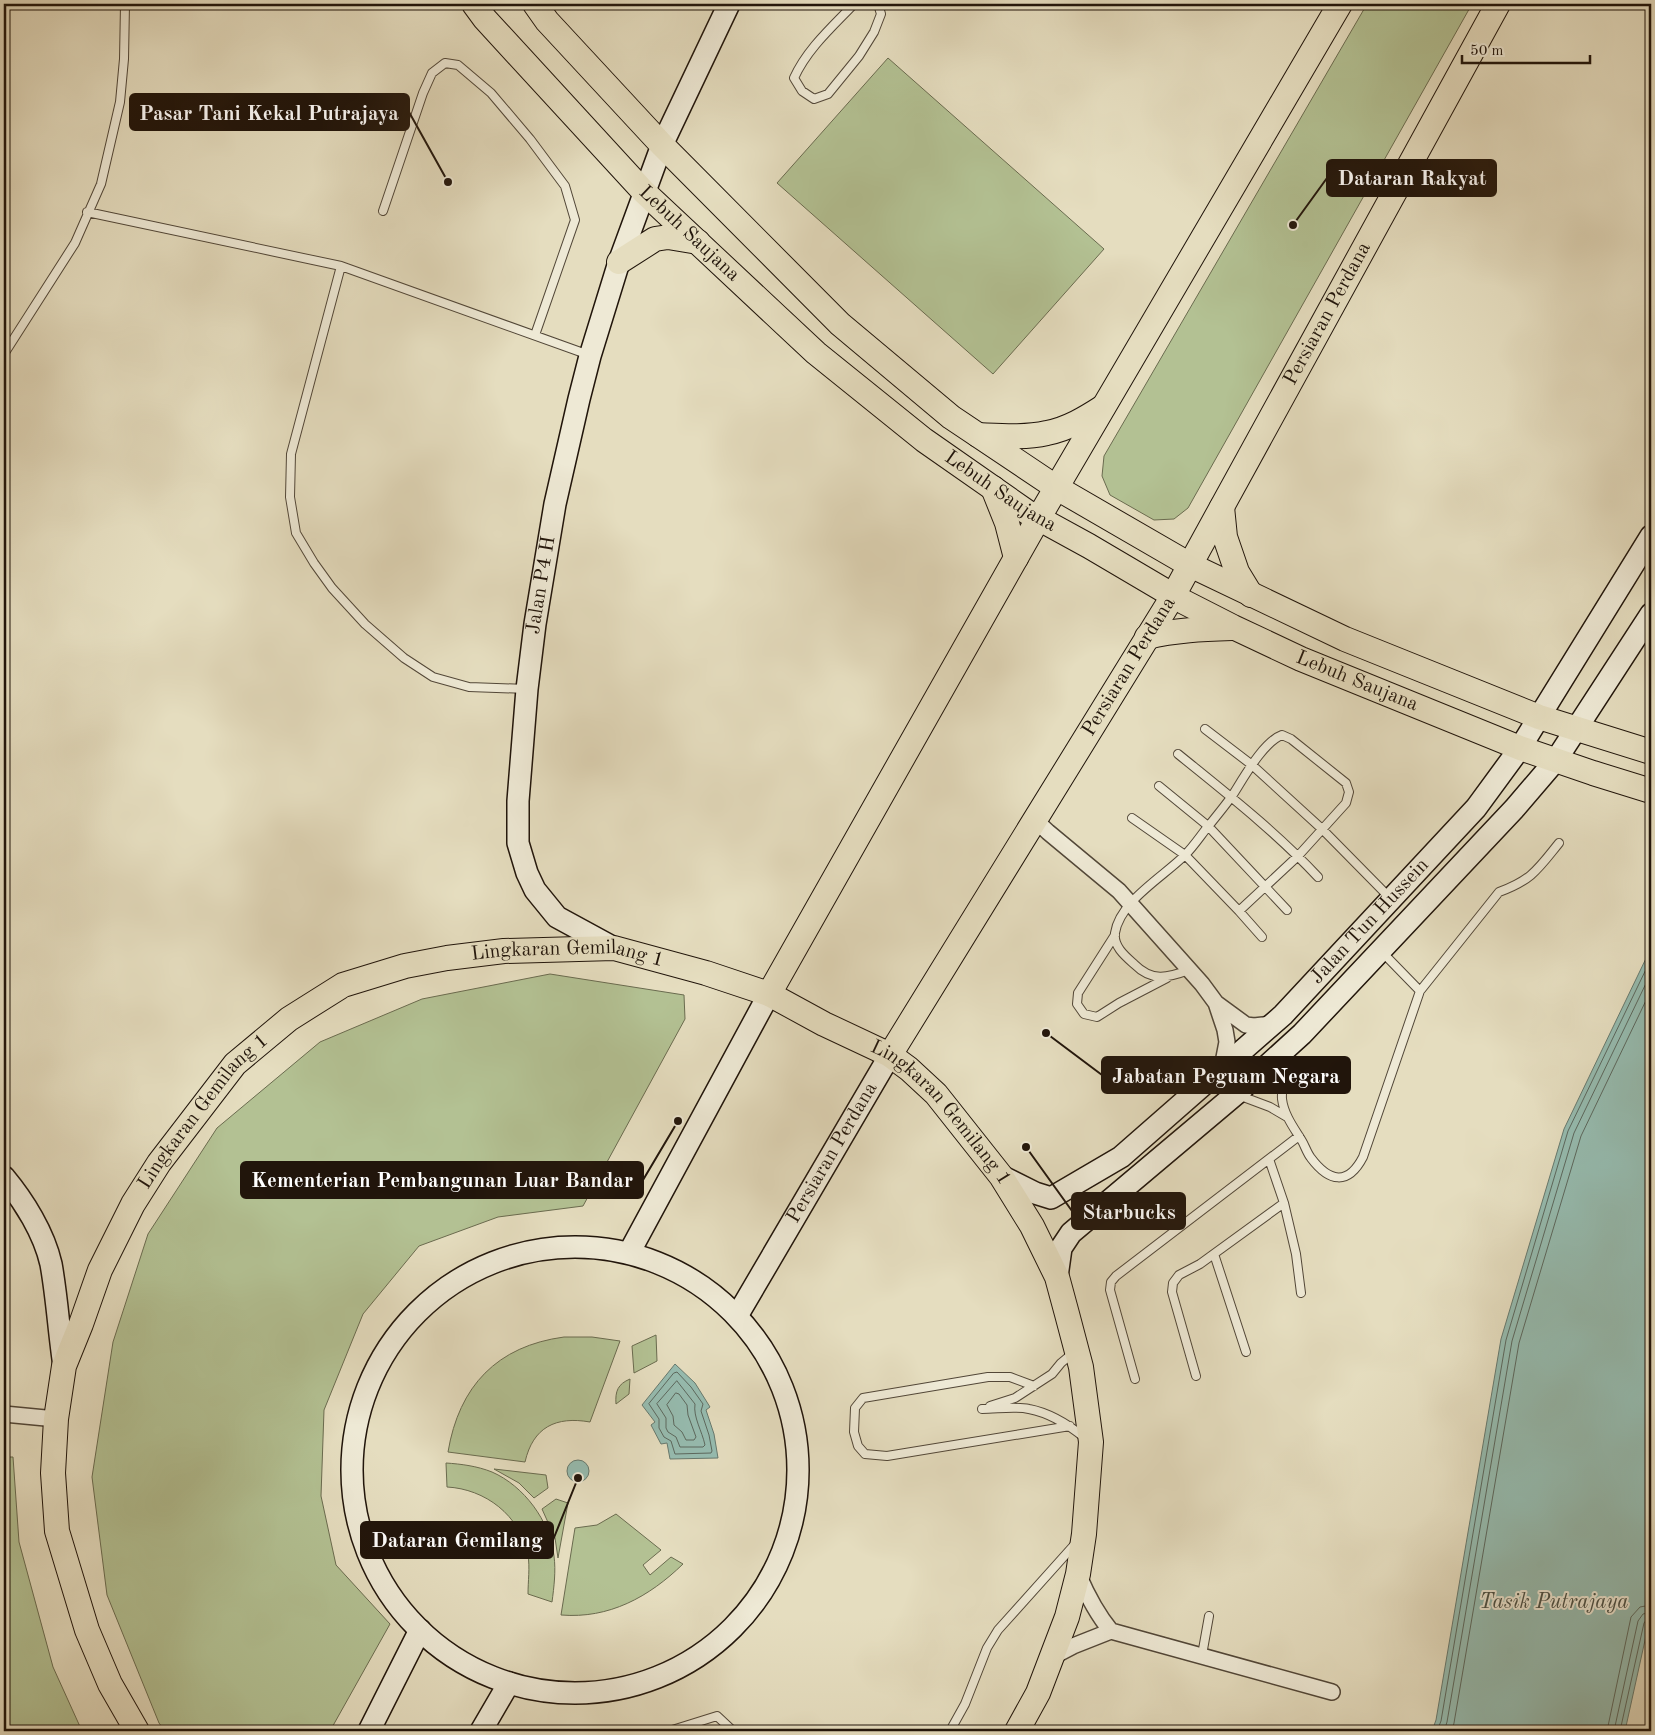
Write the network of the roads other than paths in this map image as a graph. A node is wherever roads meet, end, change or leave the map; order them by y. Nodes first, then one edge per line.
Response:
1 (125, 4) edge
2 (474, 4) edge
3 (535, 4) edge
4 (729, 4) edge
5 (854, 4) edge
6 (878, 4) edge
7 (1340, 4) edge
8 (1498, 4) edge
9 (662, 145) junction
10 (644, 192) junction
11 (383, 211) dead end
12 (87, 212) junction
13 (698, 242) junction
14 (619, 262) junction
15 (342, 266) junction
16 (535, 335) junction
17 (4, 354) edge
18 (590, 356) junction
19 (1103, 407) junction
20 (976, 434) junction
21 (993, 488) junction
22 (1057, 488) junction
23 (1222, 507) junction
24 (1038, 518) junction
25 (1651, 536) edge
26 (1016, 558) junction
27 (1190, 565) junction
28 (1252, 595) junction
29 (1173, 596) junction
30 (1651, 614) edge
31 (1233, 628) junction
32 (1147, 638) junction
33 (527, 689) junction
34 (1539, 717) junction
35 (1205, 729) dead end
36 (1575, 729) junction
37 (1520, 748) junction
38 (1651, 752) edge
39 (1178, 754) dead end
40 (1556, 760) junction
41 (1252, 765) junction
42 (1159, 786) dead end
43 (1651, 791) edge
44 (1231, 797) junction
45 (1132, 818) dead end
46 (1034, 819) junction
47 (1208, 826) junction
48 (1322, 829) junction
49 (1559, 843) dead end
50 (1185, 855) junction
51 (1298, 856) junction
52 (1318, 877) dead end
53 (1265, 886) junction
54 (1391, 899) junction
55 (1130, 904) junction
56 (1286, 910) dead end
57 (1239, 911) junction
58 (1114, 935) junction
59 (1262, 938) dead end
60 (614, 948) junction
61 (1380, 951) junction
62 (1189, 970) junction
63 (1168, 977) junction
64 (1420, 992) junction
65 (769, 994) junction
66 (1216, 1003) junction
67 (1273, 1024) junction
68 (1290, 1044) junction
69 (890, 1055) junction
70 (1222, 1068) junction
71 (1236, 1094) junction
72 (1287, 1117) junction
73 (1298, 1136) junction
74 (1269, 1159) junction
75 (1001, 1176) junction
76 (4, 1177) edge
77 (1284, 1203) junction
78 (629, 1253) junction
79 (1214, 1254) junction
80 (1056, 1277) junction
81 (1301, 1292) dead end
82 (737, 1316) junction
83 (1077, 1350) junction
84 (1246, 1352) dead end
85 (64, 1366) junction
86 (1196, 1376) dead end
87 (1135, 1379) dead end
88 (1034, 1386) junction
89 (4, 1414) edge
90 (56, 1419) junction
91 (1070, 1426) junction
92 (1091, 1442) junction
93 (1084, 1534) junction
94 (1078, 1574) junction
95 (1208, 1616) dead end
96 (420, 1630) junction
97 (1111, 1631) junction
98 (1202, 1655) junction
99 (1052, 1657) junction
100 (509, 1683) junction
101 (1332, 1692) dead end
102 (137, 1731) edge
103 (369, 1731) edge
104 (481, 1731) edge
105 (669, 1731) edge
106 (732, 1731) edge
107 (950, 1731) edge
108 (1017, 1731) edge

1 - 12 lane
2 - 10 main road, Lebuh Saujana
3 - 9 main road, Lebuh Saujana
4 - 9 street, Jalan P4 H
5 - 6 lane
7 - 19 main road
8 - 23 main road, Persiaran Perdana
9 - 10 street, Jalan P4 H
9 - 20 main road, Lebuh Saujana
10 - 13 main road, Lebuh Saujana
10 - 14 street, Jalan P4 H
11 - 16 lane
12 - 15 lane
12 - 17 lane
13 - 14 main road
13 - 21 main road, Lebuh Saujana
14 - 18 street, Jalan P4 H
15 - 16 lane
15 - 33 lane
16 - 18 lane
18 - 33 street, Jalan P4 H
19 - 20 main road
19 - 22 main road
20 - 22 main road, Lebuh Saujana
21 - 24 main road, Lebuh Saujana
21 - 26 main road
22 - 24 main road
22 - 27 main road, Lebuh Saujana
23 - 27 main road, Persiaran Perdana
23 - 28 main road
24 - 26 main road
24 - 29 main road, Lebuh Saujana
25 - 34 street, Jalan Tun Hussein
26 - 65 main road
27 - 28 main road, Lebuh Saujana
27 - 29 main road, Persiaran Perdana
28 - 34 main road, Lebuh Saujana
29 - 31 main road, Lebuh Saujana
29 - 32 main road, Persiaran Perdana
30 - 36 street, Jalan Tun Hussein
31 - 32 main road
31 - 37 main road, Lebuh Saujana
32 - 46 main road, Persiaran Perdana
33 - 60 street, Jalan P4 H
34 - 36 main road, Lebuh Saujana
34 - 37 street, Jalan Tun Hussein
35 - 41 lane
36 - 38 main road, Lebuh Saujana
36 - 40 street, Jalan Tun Hussein
37 - 40 main road, Lebuh Saujana
37 - 54 street, Jalan Tun Hussein
39 - 44 lane
40 - 43 main road, Lebuh Saujana
40 - 61 street, Jalan Tun Hussein
41 - 44 lane
41 - 48 lane
41 - 48 lane
42 - 47 lane
44 - 47 lane
44 - 51 lane
45 - 50 lane
46 - 55 street
46 - 69 main road, Persiaran Perdana
47 - 50 lane
47 - 53 lane
48 - 51 lane
48 - 54 lane
49 - 64 lane
50 - 55 lane
50 - 57 lane
51 - 52 lane
51 - 53 lane
53 - 56 lane
53 - 57 lane
54 - 67 street, Jalan Tun Hussein
55 - 58 lane
55 - 62 street
57 - 59 lane
58 - 63 lane
58 - 63 lane
60 - 65 main road, Lingkaran Gemilang 1
60 - 85 main road, Lingkaran Gemilang 1
61 - 64 lane
61 - 68 street, Jalan Tun Hussein
62 - 63 lane
62 - 66 street
64 - 73 lane
65 - 69 main road, Lingkaran Gemilang 1
65 - 78 street
66 - 67 street
66 - 70 street
67 - 70 street, Jalan Tun Hussein
68 - 71 street, Jalan Tun Hussein
68 - 72 lane
69 - 75 main road, Lingkaran Gemilang 1
69 - 82 street, Persiaran Perdana
70 - 75 street, Jalan Tun Hussein
71 - 72 lane
71 - 80 street, Jalan Tun Hussein
72 - 73 lane
73 - 74 lane
74 - 77 lane
74 - 87 lane
75 - 80 main road, Lingkaran Gemilang 1
76 - 85 street
77 - 79 lane
77 - 81 lane
78 - 82 street
78 - 96 street
79 - 84 lane
79 - 86 lane
80 - 83 main road, Lingkaran Gemilang 1
82 - 100 street
83 - 88 lane
83 - 92 main road, Lingkaran Gemilang 1
85 - 90 main road, Lingkaran Gemilang 1
88 - 91 lane
88 - 91 lane
89 - 90 street
90 - 102 main road, Lingkaran Gemilang 1
91 - 92 lane
92 - 93 main road, Lingkaran Gemilang 1
93 - 94 main road, Lingkaran Gemilang 1
93 - 107 lane
94 - 97 street
94 - 99 main road, Lingkaran Gemilang 1
95 - 98 lane
96 - 100 street
96 - 103 street
97 - 98 street
97 - 99 street
98 - 101 street
99 - 108 main road, Lingkaran Gemilang 1
100 - 104 street
105 - 106 lane

